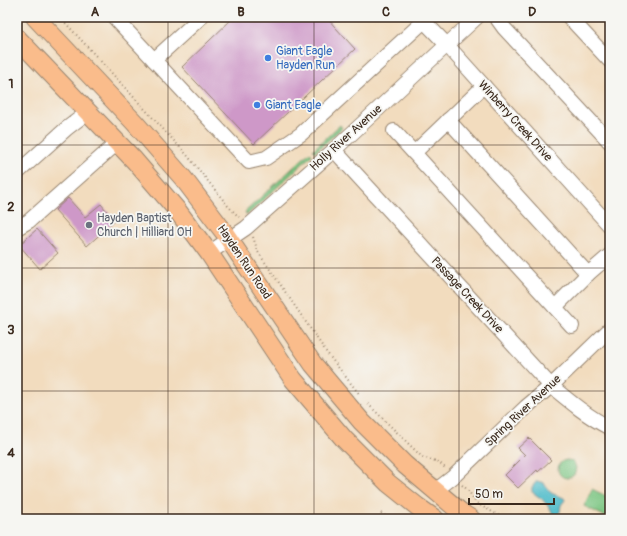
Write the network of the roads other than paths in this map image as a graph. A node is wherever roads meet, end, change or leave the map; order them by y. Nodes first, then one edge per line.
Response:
1 (34, 17) edge
2 (114, 17) edge
3 (201, 17) edge
4 (477, 17) edge
5 (496, 17) edge
6 (569, 17) edge
7 (422, 19) edge
8 (17, 38) edge
9 (447, 45) junction
10 (154, 60) junction
11 (610, 62) edge
12 (484, 86) junction
13 (88, 112) junction
14 (448, 120) junction
15 (394, 131) dead end
16 (610, 142) edge
17 (117, 143) junction
18 (334, 150) junction
19 (414, 152) junction
20 (17, 172) edge
21 (610, 226) edge
22 (17, 228) edge
23 (229, 240) junction
24 (209, 253) junction
25 (610, 254) edge
26 (588, 274) junction
27 (555, 307) junction
28 (572, 326) dead end
29 (610, 329) edge
30 (551, 386) junction
31 (610, 428) edge
32 (435, 491) junction
33 (412, 513) edge
34 (434, 519) edge
35 (471, 519) edge

1 - 23 main road, Hayden Run Road
2 - 10 street
3 - 10 street
4 - 9 street, Holly River Avenue
5 - 16 street
6 - 11 street
7 - 9 street, Winberry Creek Drive
7 - 10 street
8 - 13 main road, Hayden Run Road
9 - 12 street, Winberry Creek Drive
9 - 18 street, Holly River Avenue
12 - 14 street
12 - 21 street, Winberry Creek Drive
13 - 17 main road, Hayden Run Road
13 - 20 street
14 - 19 street
14 - 26 street
15 - 19 street
17 - 22 street
17 - 24 main road, Hayden Run Road
18 - 23 street, Holly River Avenue
18 - 30 street, Passage Creek Drive
19 - 27 street
23 - 24 street, Holly River Avenue
23 - 32 main road, Hayden Run Road
24 - 33 main road, Hayden Run Road
25 - 26 street
26 - 27 street
27 - 28 street
29 - 30 street, Spring River Avenue
30 - 31 street, Passage Creek Drive
30 - 32 street, Spring River Avenue
32 - 33 main road
32 - 35 main road, Hayden Run Road
33 - 34 main road, Hayden Run Road

